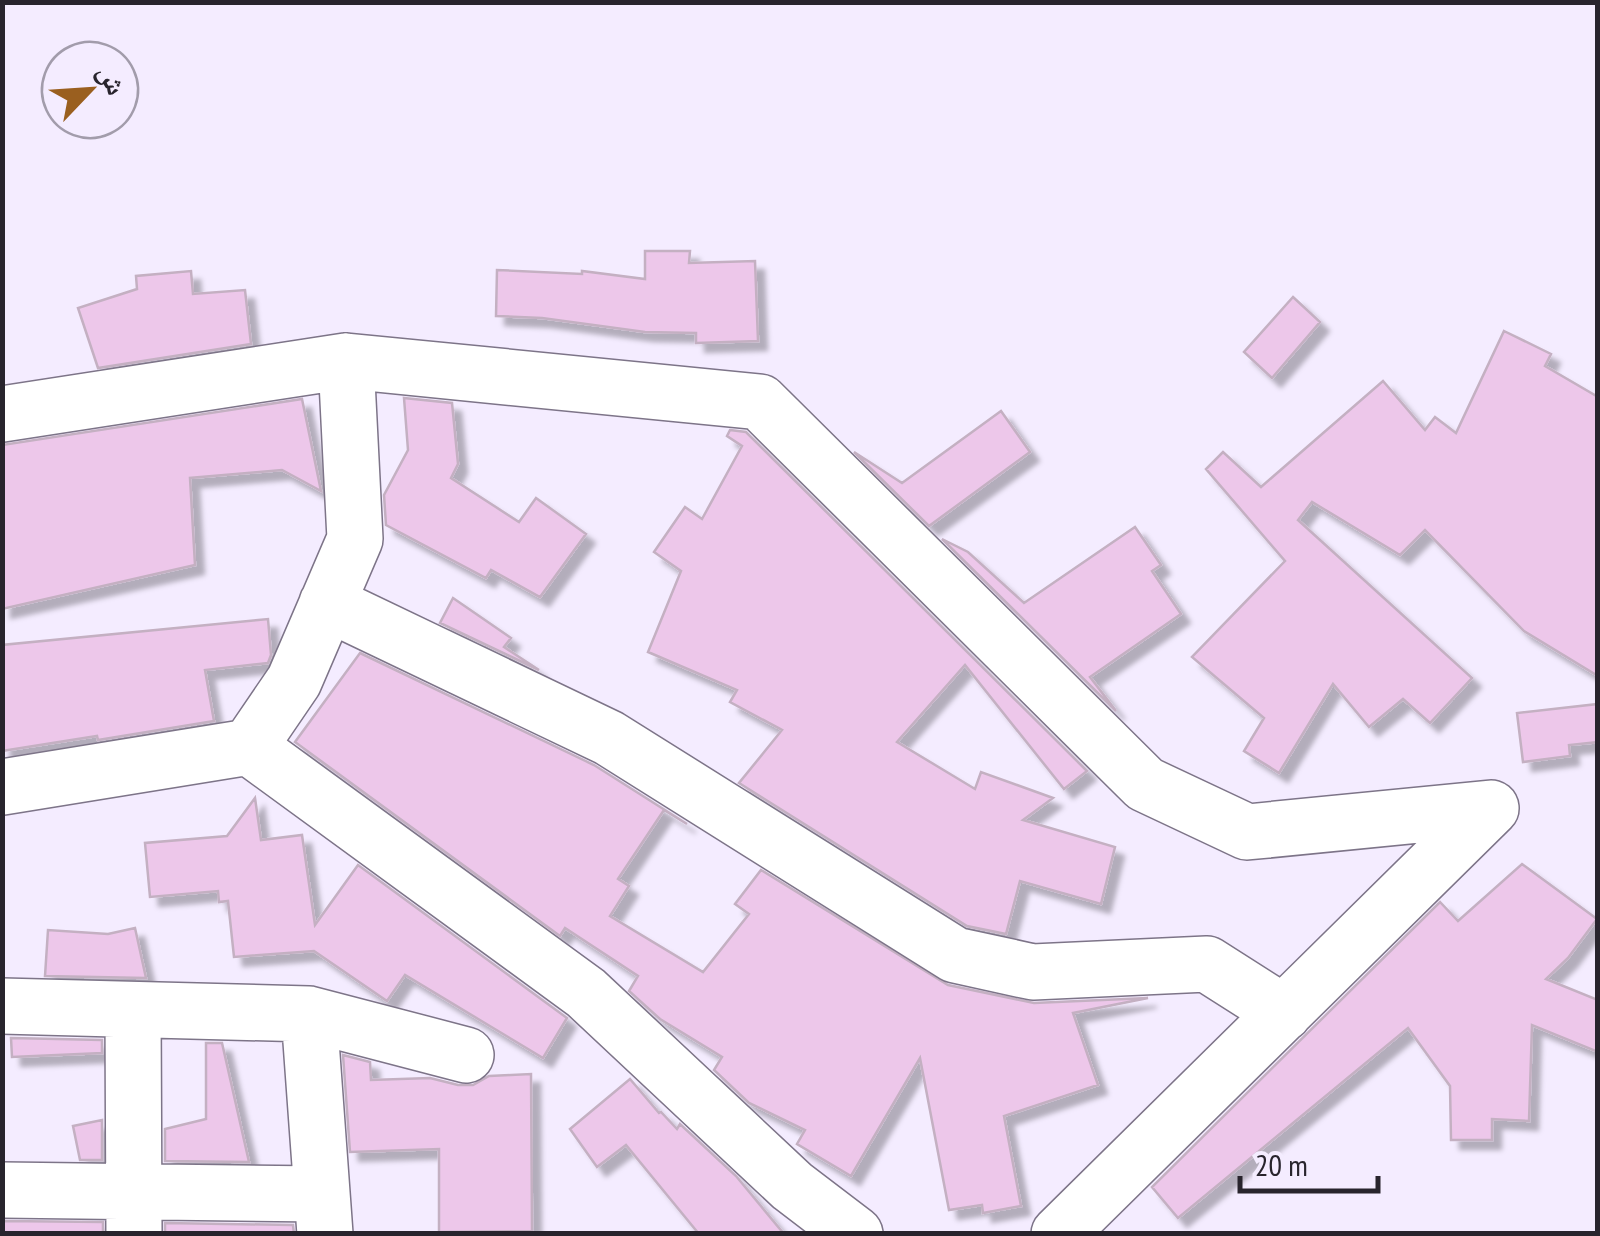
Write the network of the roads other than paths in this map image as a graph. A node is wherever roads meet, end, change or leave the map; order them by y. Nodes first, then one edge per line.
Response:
1 (346, 362) junction
2 (2, 414) edge
3 (327, 603) junction
4 (250, 747) junction
5 (2, 787) edge
6 (2, 1006) edge
7 (133, 1010) junction
8 (1284, 1013) junction
9 (309, 1014) junction
10 (466, 1055) dead end
11 (2, 1190) edge
12 (134, 1213) edge
13 (324, 1214) edge
14 (855, 1234) edge
15 (1059, 1234) edge

1 - 2 street
1 - 3 street
1 - 8 street
3 - 4 street
3 - 8 street
4 - 5 street
4 - 14 street
6 - 7 street
7 - 9 street
7 - 12 street
8 - 15 street
9 - 10 street
9 - 13 street
11 - 12 street
12 - 13 street

